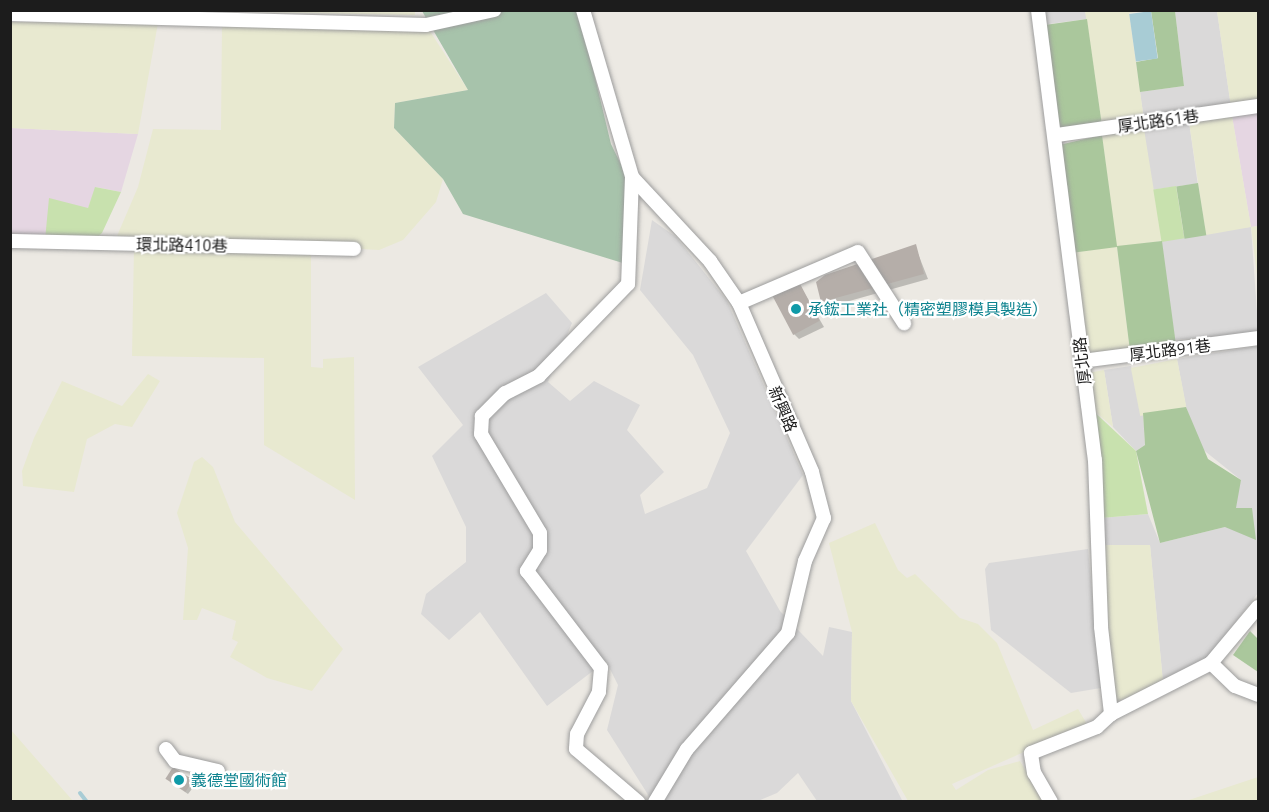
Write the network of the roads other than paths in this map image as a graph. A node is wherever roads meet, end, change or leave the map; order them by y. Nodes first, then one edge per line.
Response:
1 (494, 10) edge
2 (583, 10) edge
3 (1038, 10) edge
4 (10, 14) edge
5 (1258, 106) edge
6 (1057, 135) junction
7 (632, 177) junction
8 (10, 241) edge
9 (354, 249) dead end
10 (739, 303) junction
11 (904, 323) dead end
12 (1258, 338) edge
13 (1082, 361) junction
14 (1258, 607) edge
15 (1211, 663) junction
16 (1258, 695) edge
17 (1111, 714) junction
18 (166, 749) dead end
19 (218, 771) dead end
20 (638, 801) edge
21 (655, 801) edge
22 (1052, 801) edge

1 - 4 street
2 - 7 street, 新興路
3 - 6 street, 厚北路
5 - 6 street, 厚北路61巷
6 - 13 street, 厚北路
7 - 10 street, 新興路
7 - 20 street
8 - 9 street, 環北路410巷
10 - 11 street
10 - 21 street, 新興路
12 - 13 street, 厚北路91巷
13 - 17 street, 厚北路
14 - 15 street
15 - 16 street
15 - 17 street
17 - 22 street
18 - 19 street

